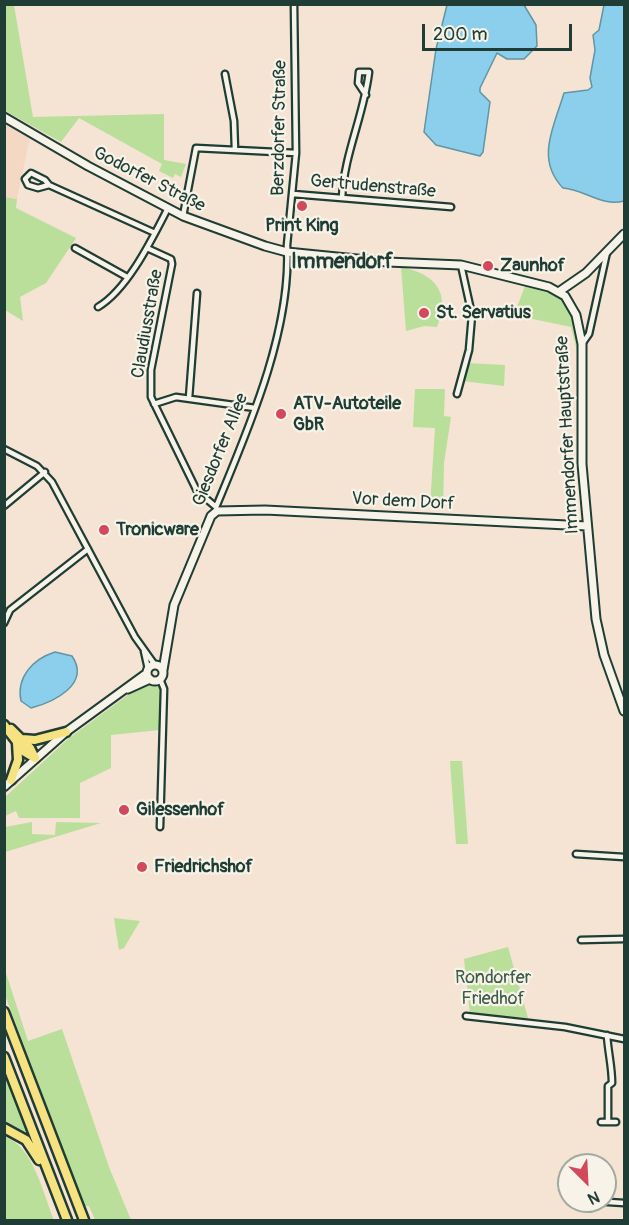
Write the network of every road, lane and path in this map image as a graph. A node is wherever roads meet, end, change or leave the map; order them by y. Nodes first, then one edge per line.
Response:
1 (294, 4) edge
2 (225, 74) dead end
3 (366, 95) junction
4 (4, 117) edge
5 (235, 150) junction
6 (296, 153) junction
7 (49, 185) junction
8 (293, 194) junction
9 (342, 198) junction
10 (451, 207) dead end
11 (168, 208) junction
12 (183, 216) junction
13 (155, 233) junction
14 (624, 234) edge
15 (75, 248) dead end
16 (147, 248) junction
17 (606, 249) junction
18 (287, 252) junction
19 (461, 265) junction
20 (127, 278) junction
21 (560, 291) junction
22 (197, 293) dead end
23 (98, 308) dead end
24 (582, 344) junction
25 (458, 394) dead end
26 (189, 398) junction
27 (154, 404) junction
28 (255, 408) junction
29 (4, 449) edge
30 (45, 472) junction
31 (4, 506) edge
32 (217, 509) junction
33 (587, 526) junction
34 (88, 549) junction
35 (4, 623) edge
36 (144, 651) junction
37 (158, 667) junction
38 (148, 674) junction
39 (160, 679) junction
40 (624, 711) edge
41 (4, 725) edge
42 (66, 732) junction
43 (19, 741) junction
44 (35, 758) junction
45 (11, 780) junction
46 (4, 787) edge
47 (160, 827) dead end
48 (576, 854) dead end
49 (624, 857) edge
50 (624, 939) edge
51 (581, 940) dead end
52 (4, 1012) edge
53 (466, 1016) dead end
54 (607, 1035) junction
55 (624, 1039) edge
56 (4, 1057) edge
57 (601, 1122) dead end
58 (608, 1122) junction
59 (616, 1122) dead end
60 (4, 1128) edge
61 (49, 1175) junction
62 (67, 1221) edge
63 (84, 1221) edge

1 - 6 street, Berzdorfer Straße
2 - 5 street
3 - 3 street
3 - 9 street
4 - 11 street, Godorfer Straße
5 - 6 street
5 - 12 street
6 - 8 street, Berzdorfer Straße
7 - 7 street
7 - 13 street
8 - 9 street, Gertrudenstraße
8 - 18 street, Berzdorfer Straße
9 - 10 street, Gertrudenstraße
11 - 12 street, Godorfer Straße
11 - 13 street
12 - 18 street, Godorfer Straße
13 - 16 street
14 - 17 street
15 - 20 street
16 - 20 street
16 - 27 street, Claudiusstraße
17 - 21 street
17 - 24 street
18 - 19 street
18 - 28 street, Giesdorfer Allee
19 - 21 street
19 - 25 street
20 - 23 street
21 - 24 street, Immendorfer Hauptstraße
22 - 26 street
24 - 33 street, Immendorfer Hauptstraße
26 - 27 street
26 - 28 street
27 - 32 street, Claudiusstraße
28 - 32 street, Giesdorfer Allee
29 - 30 street
30 - 31 street
30 - 34 street
32 - 33 street, Vor dem Dorf
32 - 37 street, Giesdorfer Allee
33 - 40 street, Immendorfer Hauptstraße
34 - 35 street
34 - 36 street
36 - 37 street
36 - 38 street
37 - 38 street
37 - 39 street, Giesdorfer Allee
38 - 39 street
38 - 42 street
39 - 47 street
41 - 43 highway
42 - 43 highway
42 - 44 street
43 - 44 highway
43 - 45 highway
44 - 45 street
45 - 46 street
48 - 49 street
50 - 51 street
52 - 63 highway
53 - 54 street
54 - 55 street
54 - 58 street
56 - 61 highway
57 - 58 street
58 - 59 street
60 - 61 highway
61 - 62 highway

